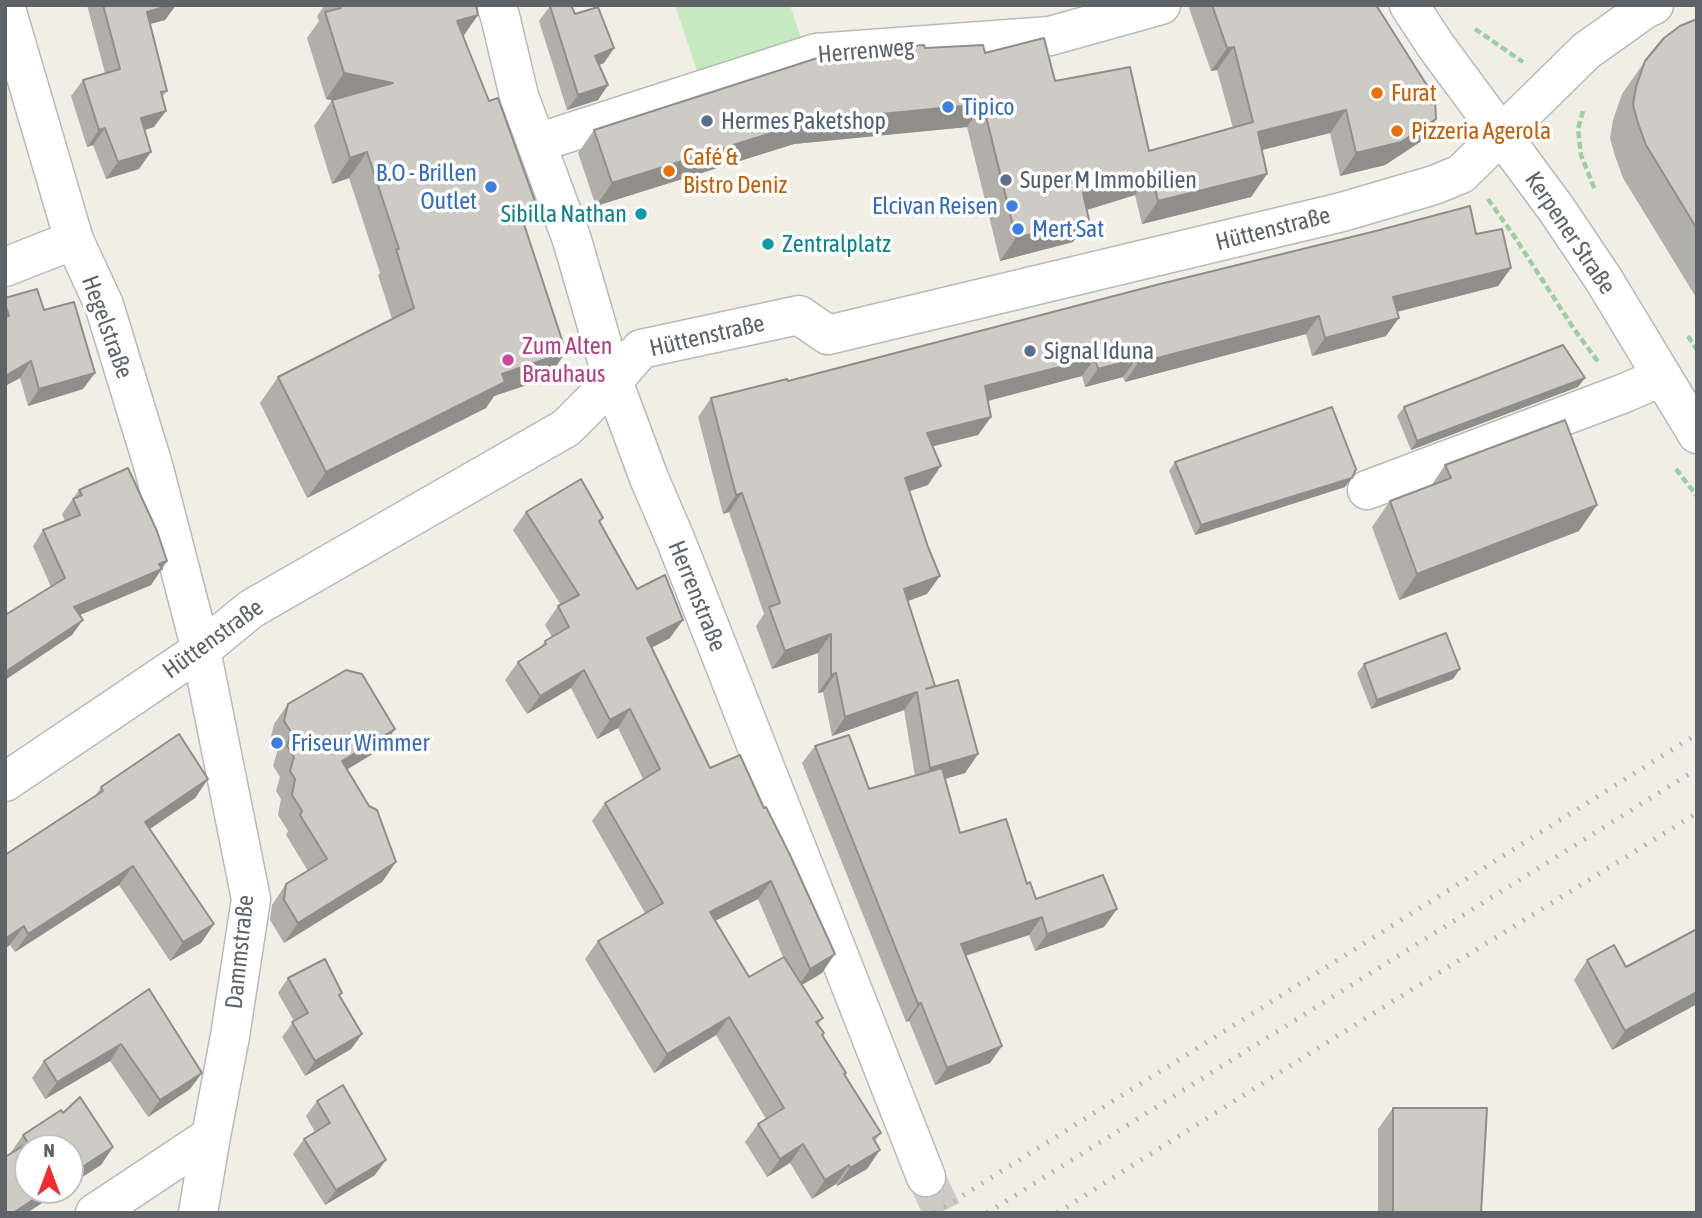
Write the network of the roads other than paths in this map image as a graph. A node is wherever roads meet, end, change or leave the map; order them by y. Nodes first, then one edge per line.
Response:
1 (5, 5) edge
2 (1161, 5) edge
3 (1409, 5) edge
4 (1654, 5) edge
5 (509, 9) edge
6 (1502, 136) junction
7 (537, 143) junction
8 (74, 240) junction
9 (5, 267) edge
10 (1662, 377) junction
11 (613, 381) junction
12 (1697, 434) edge
13 (1367, 490) dead end
14 (201, 650) junction
15 (5, 782) edge
16 (211, 1136) junction
17 (926, 1177) tunnel mouth
18 (95, 1213) edge
19 (198, 1213) edge

1 - 8 street, Hegelstraße
2 - 7 street, Herrenweg
3 - 6 street, Kerpener Straße
4 - 6 street, Hüttenstraße
5 - 7 street, Herrenstraße
6 - 10 street, Kerpener Straße
6 - 11 street, Hüttenstraße
7 - 11 street, Herrenstraße
8 - 9 street
8 - 14 street, Hegelstraße
10 - 12 street, Kerpener Straße
10 - 13 street
11 - 14 street, Hüttenstraße
11 - 17 street, Herrenstraße
14 - 15 street, Hüttenstraße
14 - 16 street, Dammstraße
16 - 18 street
16 - 19 street, Dammstraße

